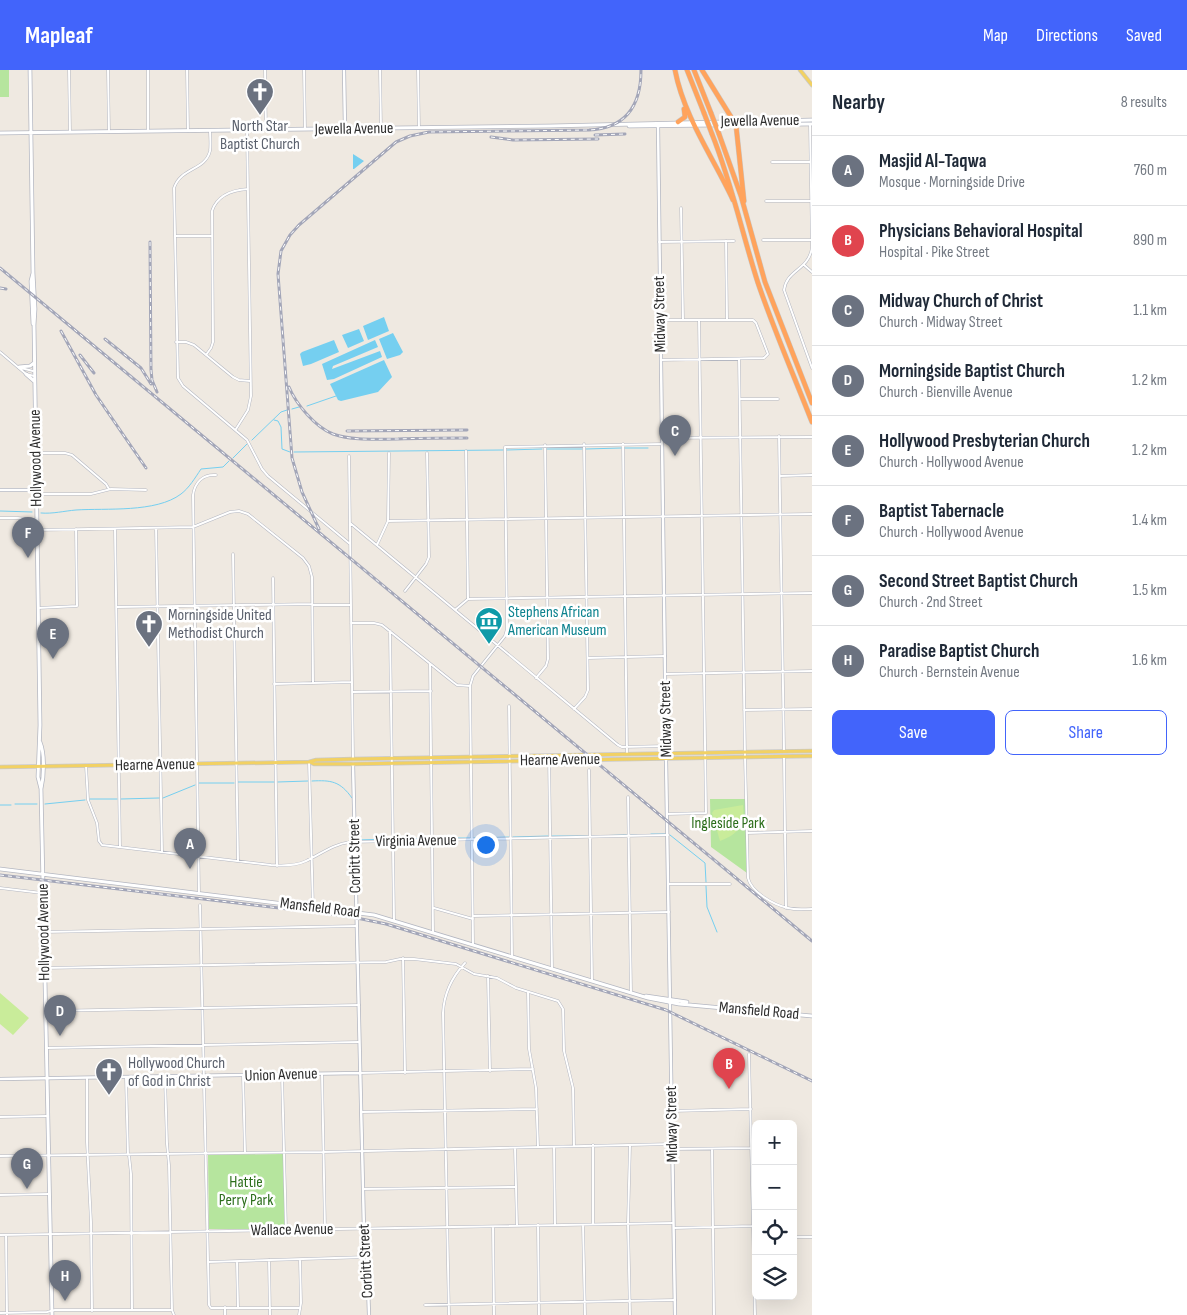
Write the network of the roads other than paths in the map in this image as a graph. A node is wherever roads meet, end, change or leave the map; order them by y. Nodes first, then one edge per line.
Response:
1 (30, 70) edge
2 (70, 70) edge
3 (108, 70) edge
4 (148, 70) edge
5 (187, 70) edge
6 (265, 70) edge
7 (304, 70) edge
8 (344, 70) edge
9 (380, 70) edge
10 (418, 70) edge
11 (675, 70) edge
12 (687, 70) edge
13 (694, 70) edge
14 (702, 70) edge
15 (800, 70) edge
16 (812, 85) edge
17 (681, 96) junction
18 (678, 122) junction
19 (811, 122) edge
20 (735, 123) junction
21 (693, 124) junction
22 (658, 125) junction
23 (381, 128) junction
24 (419, 128) junction
25 (305, 129) junction
26 (345, 129) junction
27 (210, 130) junction
28 (247, 130) junction
29 (266, 130) junction
30 (148, 131) junction
31 (188, 131) junction
32 (70, 132) junction
33 (109, 132) junction
34 (0, 133) edge
35 (31, 133) junction
36 (772, 162) dead end
37 (810, 162) junction
38 (248, 189) junction
39 (766, 201) dead end
40 (812, 201) edge
41 (681, 208) dead end
42 (745, 208) junction
43 (739, 212) junction
44 (175, 236) junction
45 (212, 236) junction
46 (763, 240) dead end
47 (812, 240) edge
48 (726, 241) junction
49 (734, 241) dead end
50 (659, 242) junction
51 (682, 242) junction
52 (804, 265) junction
53 (812, 272) edge
54 (727, 319) junction
55 (660, 320) junction
56 (683, 320) junction
57 (700, 320) junction
58 (176, 342) junction
59 (0, 352) edge
60 (206, 355) junction
61 (739, 358) junction
62 (700, 359) junction
63 (661, 360) junction
64 (34, 363) junction
65 (17, 366) junction
66 (812, 368) edge
67 (26, 374) junction
68 (34, 374) junction
69 (34, 381) junction
70 (250, 381) junction
71 (778, 398) dead end
72 (740, 399) junction
73 (812, 403) edge
74 (812, 422) edge
75 (236, 429) junction
76 (779, 436) junction
77 (740, 437) junction
78 (812, 437) edge
79 (662, 438) junction
80 (701, 438) junction
81 (584, 444) junction
82 (623, 444) junction
83 (662, 444) junction
84 (544, 445) junction
85 (466, 451) dead end
86 (36, 453) junction
87 (388, 453) dead end
88 (427, 453) dead end
89 (349, 456) dead end
90 (216, 475) dead end
91 (812, 475) edge
92 (780, 476) junction
93 (109, 489) junction
94 (0, 490) edge
95 (36, 490) junction
96 (146, 490) dead end
97 (36, 494) junction
98 (781, 514) junction
99 (812, 514) edge
100 (742, 515) junction
101 (663, 516) junction
102 (702, 516) junction
103 (624, 517) junction
104 (0, 518) edge
105 (546, 518) junction
106 (585, 518) junction
107 (506, 519) junction
108 (36, 520) junction
109 (428, 520) junction
110 (468, 520) junction
111 (388, 521) junction
112 (350, 523) junction
113 (193, 527) junction
114 (156, 528) junction
115 (115, 529) junction
116 (37, 530) junction
117 (76, 530) junction
118 (350, 544) junction
119 (377, 546) junction
120 (233, 554) dead end
121 (273, 578) dead end
122 (416, 578) junction
123 (405, 591) dead end
124 (812, 592) edge
125 (782, 593) junction
126 (704, 594) junction
127 (743, 594) junction
128 (664, 595) junction
129 (586, 596) junction
130 (625, 596) junction
131 (546, 597) junction
132 (507, 598) junction
133 (468, 599) junction
134 (272, 604) junction
135 (312, 604) junction
136 (234, 605) junction
137 (351, 605) junction
138 (158, 606) junction
139 (194, 606) junction
140 (116, 607) junction
141 (38, 608) junction
142 (455, 610) junction
143 (351, 624) junction
144 (390, 631) junction
145 (498, 646) junction
146 (665, 656) junction
147 (626, 657) junction
148 (587, 658) junction
149 (430, 664) junction
150 (783, 671) junction
151 (812, 671) edge
152 (744, 672) junction
153 (705, 673) junction
154 (666, 674) junction
155 (536, 678) junction
156 (352, 682) junction
157 (313, 683) junction
158 (274, 684) junction
159 (470, 686) junction
160 (431, 691) junction
161 (352, 692) junction
162 (391, 692) junction
163 (509, 706) dead end
164 (574, 709) junction
165 (812, 709) edge
166 (744, 710) junction
167 (784, 710) junction
168 (666, 746) junction
169 (627, 747) junction
170 (812, 751) edge
171 (745, 752) junction
172 (784, 752) junction
173 (706, 753) junction
174 (627, 754) junction
175 (510, 756) junction
176 (549, 756) junction
177 (666, 756) junction
178 (784, 756) junction
179 (812, 756) edge
180 (471, 757) junction
181 (745, 757) junction
182 (392, 758) junction
183 (705, 758) junction
184 (431, 760) junction
185 (549, 760) junction
186 (353, 761) junction
187 (510, 761) junction
188 (275, 762) junction
189 (309, 762) junction
190 (471, 762) junction
191 (236, 763) junction
192 (392, 763) junction
193 (197, 764) junction
194 (119, 765) junction
195 (160, 765) junction
196 (86, 766) junction
197 (0, 767) edge
198 (40, 767) junction
199 (589, 770) dead end
200 (628, 796) dead end
201 (668, 814) junction
202 (785, 831) junction
203 (812, 831) edge
204 (747, 832) junction
205 (668, 835) junction
206 (629, 837) junction
207 (550, 838) junction
208 (590, 838) junction
209 (472, 840) junction
210 (511, 840) junction
211 (433, 841) junction
212 (355, 842) junction
213 (394, 842) junction
214 (120, 847) junction
215 (162, 852) junction
216 (199, 856) junction
217 (312, 858) junction
218 (238, 862) junction
219 (277, 866) junction
220 (0, 869) edge
221 (42, 875) junction
222 (668, 884) junction
223 (730, 884) dead end
224 (0, 888) edge
225 (43, 893) junction
226 (199, 894) junction
227 (200, 905) dead end
228 (313, 907) junction
229 (434, 908) junction
230 (786, 908) junction
231 (812, 908) edge
232 (356, 912) junction
233 (669, 912) junction
234 (630, 913) junction
235 (590, 914) junction
236 (512, 915) junction
237 (551, 915) junction
238 (473, 917) junction
239 (394, 920) junction
240 (357, 926) junction
241 (200, 929) junction
242 (44, 932) junction
243 (433, 932) junction
244 (473, 944) junction
245 (512, 956) junction
246 (403, 958) junction
247 (358, 963) junction
248 (465, 963) dead end
249 (201, 966) junction
250 (462, 966) junction
251 (44, 968) junction
252 (552, 968) junction
253 (488, 976) junction
254 (592, 981) junction
255 (528, 992) junction
256 (631, 993) junction
257 (670, 1001) junction
258 (359, 1005) junction
259 (202, 1008) junction
260 (45, 1011) junction
261 (812, 1016) edge
262 (360, 1042) junction
263 (203, 1045) junction
264 (46, 1048) junction
265 (749, 1054) dead end
266 (533, 1069) junction
267 (490, 1071) junction
268 (444, 1072) junction
269 (360, 1073) junction
270 (405, 1073) junction
271 (322, 1074) junction
272 (282, 1075) junction
273 (243, 1076) junction
274 (204, 1077) junction
275 (87, 1078) junction
276 (126, 1078) junction
277 (165, 1078) junction
278 (47, 1079) junction
279 (0, 1080) edge
280 (537, 1108) junction
281 (751, 1110) junction
282 (445, 1111) junction
283 (672, 1111) junction
284 (361, 1112) junction
285 (48, 1116) junction
286 (0, 1117) edge
287 (672, 1144) junction
288 (593, 1145) junction
289 (630, 1145) junction
290 (538, 1146) junction
291 (554, 1146) junction
292 (574, 1146) junction
293 (515, 1147) junction
294 (751, 1148) junction
295 (446, 1149) junction
296 (672, 1149) junction
297 (712, 1149) junction
298 (362, 1151) junction
299 (284, 1152) junction
300 (323, 1152) junction
301 (245, 1153) junction
302 (168, 1154) junction
303 (206, 1154) junction
304 (48, 1155) junction
305 (128, 1155) junction
306 (0, 1156) edge
307 (89, 1156) junction
308 (516, 1187) junction
309 (446, 1188) junction
310 (363, 1190) junction
311 (49, 1194) junction
312 (0, 1195) edge
313 (674, 1223) junction
314 (583, 1224) junction
315 (593, 1224) junction
316 (628, 1224) junction
317 (538, 1225) junction
318 (555, 1225) junction
319 (493, 1226) junction
320 (517, 1226) junction
321 (752, 1226) joint
322 (447, 1227) junction
323 (714, 1227) junction
324 (364, 1228) junction
325 (674, 1228) junction
326 (325, 1229) junction
327 (286, 1230) junction
328 (170, 1232) junction
329 (208, 1232) junction
330 (131, 1233) junction
331 (91, 1234) junction
332 (0, 1235) edge
333 (6, 1235) junction
334 (50, 1235) junction
335 (797, 1237) edge
336 (812, 1237) edge
337 (754, 1255) edge
338 (367, 1257) junction
339 (269, 1260) junction
340 (300, 1260) junction
341 (237, 1261) junction
342 (208, 1262) junction
343 (675, 1300) junction
344 (629, 1301) junction
345 (584, 1302) junction
346 (539, 1303) junction
347 (494, 1304) junction
348 (425, 1305) dead end
349 (449, 1305) junction
350 (225, 1307) junction
351 (238, 1307) junction
352 (270, 1308) junction
353 (300, 1308) junction
354 (132, 1310) junction
355 (142, 1310) junction
356 (172, 1310) junction
357 (92, 1311) junction
358 (114, 1311) junction
359 (0, 1313) edge
360 (52, 1313) edge
361 (7, 1314) edge
362 (114, 1315) edge
363 (142, 1315) edge
364 (174, 1315) edge
365 (225, 1315) edge
366 (270, 1315) edge
367 (299, 1315) edge
368 (369, 1315) edge
369 (449, 1315) edge
370 (494, 1315) edge
371 (540, 1315) edge
372 (584, 1315) edge
373 (630, 1315) edge
374 (675, 1315) edge
375 (714, 1315) edge
376 (755, 1315) edge

1 - 35 main road, Hollywood Avenue
2 - 32 street
3 - 33 street
4 - 30 street
5 - 31 street
6 - 29 street
7 - 25 street
8 - 26 street
9 - 23 street
10 - 24 street
11 - 17 highway
12 - 43 highway, bridge
13 - 42 highway, bridge
14 - 20 highway
15 - 16 main road
17 - 18 highway
17 - 21 highway
18 - 21 main road, Jewella Avenue
18 - 22 main road, Jewella Avenue
19 - 20 main road, Jewella Avenue
19 - 37 street
20 - 21 main road, Jewella Avenue
20 - 42 highway
21 - 22 main road, Jewella Avenue
21 - 43 highway
22 - 24 main road, Jewella Avenue
22 - 50 street, Midway Street
23 - 24 main road, Jewella Avenue
23 - 26 main road, Jewella Avenue
25 - 26 main road, Jewella Avenue
25 - 29 main road, Jewella Avenue
27 - 28 main road, Jewella Avenue
27 - 31 main road, Jewella Avenue
27 - 44 street
28 - 29 main road, Jewella Avenue
28 - 38 street
30 - 31 main road, Jewella Avenue
30 - 33 main road, Jewella Avenue
32 - 33 main road, Jewella Avenue
32 - 35 main road, Jewella Avenue
34 - 35 main road, Jewella Avenue
35 - 64 main road, Hollywood Avenue
36 - 37 street
37 - 40 street
38 - 45 street
38 - 70 street
39 - 40 street
40 - 47 street
41 - 51 street
42 - 73 highway
43 - 74 highway
44 - 45 street
44 - 58 street
45 - 60 street
46 - 47 street
47 - 52 street
48 - 49 street
48 - 51 street
48 - 54 street
50 - 51 street
50 - 55 street, Midway Street
51 - 56 street
52 - 53 street
52 - 66 street
54 - 57 street
54 - 61 street
55 - 56 street
55 - 63 street, Midway Street
56 - 57 street
57 - 62 street
58 - 60 street
58 - 75 street
59 - 65 street
60 - 70 street
61 - 62 street
61 - 72 street
62 - 63 street
62 - 80 street
63 - 79 street, Midway Street
64 - 65 main road
64 - 68 main road, Hollywood Avenue
65 - 67 street
65 - 68 street
67 - 68 street
67 - 69 main road
68 - 69 main road, Hollywood Avenue
69 - 86 main road, Hollywood Avenue
70 - 75 street
71 - 72 street
72 - 77 street
75 - 118 street
76 - 77 street
76 - 78 street
76 - 92 street
77 - 80 street
77 - 100 street
79 - 80 street
79 - 83 street, Midway Street
80 - 102 street
81 - 82 street
81 - 84 street
81 - 106 street
82 - 83 street
82 - 103 street
83 - 101 street, Midway Street
84 - 105 street
84 - 107 street
85 - 110 street
86 - 93 street
86 - 95 main road, Hollywood Avenue
87 - 111 street
88 - 109 street
89 - 112 street, Corbitt Street
90 - 113 street
91 - 92 street
92 - 98 street
93 - 96 street
93 - 97 street
94 - 95 street
95 - 97 main road, Hollywood Avenue
97 - 108 main road, Hollywood Avenue
98 - 99 street
98 - 100 street
98 - 125 street
100 - 102 street
100 - 127 street
101 - 102 street
101 - 103 street
101 - 128 street, Midway Street
102 - 126 street
103 - 106 street
103 - 130 street
104 - 108 street
105 - 106 street
105 - 107 street
105 - 131 street
106 - 129 street
107 - 110 street
107 - 132 street
108 - 116 main road, Hollywood Avenue
109 - 110 street
109 - 111 street
109 - 122 street
110 - 133 street
111 - 119 street
112 - 118 street, Corbitt Street
112 - 119 street
113 - 114 street
113 - 135 street
113 - 139 street
114 - 115 street
114 - 138 street
115 - 117 street
115 - 140 street
116 - 117 street
116 - 141 main road, Hollywood Avenue
117 - 141 street
118 - 137 street, Corbitt Street
119 - 122 street
120 - 136 street
121 - 134 street
122 - 123 street
122 - 142 street
124 - 125 street
125 - 127 street
125 - 150 street
126 - 127 street
126 - 128 street
126 - 153 street
127 - 152 street
128 - 130 street
128 - 146 street, Midway Street
129 - 130 street
129 - 131 street
129 - 148 street
130 - 147 street
131 - 132 street
131 - 155 street
132 - 133 street
132 - 145 street
133 - 142 street
134 - 135 street
134 - 136 street
134 - 158 street
135 - 137 street
135 - 157 street
136 - 139 street
136 - 191 street
137 - 143 street, Corbitt Street
138 - 139 street
138 - 140 street
138 - 195 street
139 - 193 street
140 - 194 street
141 - 198 main road, Hollywood Avenue
142 - 145 street
143 - 144 street
143 - 156 street, Corbitt Street
144 - 149 street
144 - 162 street
145 - 155 street
145 - 159 street
146 - 147 street
146 - 154 street, Midway Street
147 - 148 street
147 - 169 street
148 - 164 street
149 - 159 street
149 - 160 street
150 - 151 street
150 - 152 street
150 - 167 street
152 - 153 street
152 - 166 street
153 - 154 street
153 - 173 street
154 - 168 street, Midway Street
155 - 164 street
156 - 157 street
156 - 161 street, Corbitt Street
157 - 158 street
158 - 188 street
159 - 180 street
160 - 162 street
160 - 184 street
161 - 162 street
161 - 186 street, Corbitt Street
162 - 182 street
163 - 175 street
164 - 169 street
165 - 167 street
166 - 167 street
166 - 171 street
167 - 172 street
168 - 169 street
168 - 177 street, Midway Street
169 - 174 street
170 - 172 main road, Hearne Avenue
171 - 172 main road, Hearne Avenue
171 - 173 main road, Hearne Avenue
171 - 181 street
172 - 178 street
173 - 177 main road, Hearne Avenue
173 - 183 street
174 - 176 main road, Hearne Avenue
174 - 177 main road, Hearne Avenue
175 - 176 main road, Hearne Avenue
175 - 180 main road, Hearne Avenue
175 - 187 street
176 - 185 street
177 - 183 main road, Hearne Avenue
177 - 185 main road, Hearne Avenue
177 - 201 street, Midway Street
178 - 179 main road, Hearne Avenue
178 - 181 main road, Hearne Avenue
178 - 202 street
180 - 184 main road, Hearne Avenue
180 - 190 street
181 - 183 main road, Hearne Avenue
181 - 204 street
182 - 184 main road, Hearne Avenue
182 - 186 main road, Hearne Avenue
182 - 192 street
183 - 201 street
184 - 190 main road, Hearne Avenue
184 - 192 main road, Hearne Avenue
184 - 211 street
185 - 187 main road, Hearne Avenue
185 - 207 street
186 - 189 main road, Hearne Avenue
186 - 192 main road, Hearne Avenue
186 - 212 street, Corbitt Street
187 - 190 main road, Hearne Avenue
187 - 210 street
188 - 189 main road, Hearne Avenue
188 - 191 main road, Hearne Avenue
188 - 219 street
189 - 217 street
190 - 209 street
191 - 193 main road, Hearne Avenue
191 - 218 street
192 - 213 street
193 - 195 main road, Hearne Avenue
193 - 216 street
194 - 195 main road, Hearne Avenue
194 - 196 main road, Hearne Avenue
194 - 214 street
195 - 215 street
196 - 198 main road, Hearne Avenue
196 - 214 street, Virginia Avenue
197 - 198 main road, Hearne Avenue
198 - 221 main road, Hollywood Avenue
199 - 208 street
200 - 206 street
201 - 205 street, Midway Street
202 - 203 street
202 - 204 street
202 - 230 street
204 - 230 street
205 - 206 street, Virginia Avenue
205 - 222 street, Midway Street
206 - 208 street, Virginia Avenue
206 - 234 street
207 - 208 street, Virginia Avenue
207 - 210 street, Virginia Avenue
207 - 237 street
208 - 235 street
209 - 210 street, Virginia Avenue
209 - 211 street, Virginia Avenue
209 - 238 street
210 - 236 street
211 - 213 street, Virginia Avenue
211 - 229 street
212 - 213 street, Virginia Avenue
212 - 217 street, Virginia Avenue
212 - 232 street, Corbitt Street
213 - 239 street
214 - 215 street, Virginia Avenue
215 - 216 street, Virginia Avenue
216 - 218 street, Virginia Avenue
216 - 226 street
217 - 219 street, Virginia Avenue
217 - 228 street
218 - 219 street, Virginia Avenue
220 - 221 main road, Mansfield Road
221 - 225 main road, Hollywood Avenue
221 - 226 main road, Mansfield Road
222 - 223 street
222 - 233 street, Midway Street
224 - 225 street
225 - 242 main road, Hollywood Avenue
226 - 228 main road, Mansfield Road
227 - 241 street
228 - 232 main road, Mansfield Road
229 - 238 street
229 - 243 street
230 - 231 street
232 - 239 main road, Mansfield Road
232 - 240 street, Corbitt Street
233 - 234 street
233 - 257 street, Midway Street
234 - 235 street
234 - 256 street
235 - 237 street
235 - 254 street
236 - 237 street
236 - 238 street
236 - 245 street
237 - 252 street
238 - 244 street
239 - 243 main road, Mansfield Road
240 - 241 street
240 - 247 street, Corbitt Street
241 - 242 street
241 - 249 street
242 - 251 main road, Hollywood Avenue
243 - 244 main road, Mansfield Road
244 - 245 main road, Mansfield Road
245 - 252 main road, Mansfield Road
246 - 247 street
246 - 250 street
246 - 270 street
247 - 249 street
247 - 258 street, Corbitt Street
248 - 250 street
249 - 251 street
249 - 259 street
250 - 253 street
250 - 268 street
251 - 260 main road, Hollywood Avenue
252 - 254 main road, Mansfield Road
253 - 255 street
253 - 267 street
254 - 256 main road, Mansfield Road
255 - 266 street
255 - 292 street
256 - 257 main road, Mansfield Road
257 - 261 main road, Mansfield Road
257 - 283 street, Midway Street
258 - 259 street
258 - 262 street, Corbitt Street
259 - 260 street
259 - 263 street
260 - 264 main road, Hollywood Avenue
262 - 263 street
262 - 269 street, Corbitt Street
263 - 264 street
263 - 274 street
264 - 278 main road, Hollywood Avenue
265 - 281 street
266 - 267 street, Union Avenue
266 - 280 street
267 - 268 street, Union Avenue
268 - 270 street, Union Avenue
268 - 282 street
269 - 270 street, Union Avenue
269 - 271 street, Union Avenue
269 - 284 street, Corbitt Street
271 - 272 street, Union Avenue
271 - 300 street
272 - 273 street, Union Avenue
272 - 299 street
273 - 274 street, Union Avenue
273 - 301 street
274 - 277 street, Union Avenue
274 - 303 street
275 - 276 street, Union Avenue
275 - 278 street, Union Avenue
275 - 307 street
276 - 277 street, Union Avenue
276 - 305 street
277 - 302 street
278 - 279 street, Union Avenue
278 - 285 main road, Hollywood Avenue
280 - 282 street
280 - 290 street
281 - 283 street
281 - 294 street
282 - 284 street
282 - 295 street
283 - 287 street, Midway Street
284 - 298 street, Corbitt Street
285 - 286 street
285 - 304 main road, Hollywood Avenue
287 - 289 street
287 - 296 street, Midway Street
288 - 289 street
288 - 292 street
288 - 315 street
289 - 316 street
290 - 291 street
290 - 293 street
291 - 292 street
291 - 318 street
293 - 295 street
293 - 308 street
294 - 297 street
294 - 321 street
295 - 298 street
295 - 309 street
296 - 297 street
296 - 313 street, Midway Street
297 - 323 street
298 - 300 street
298 - 310 street, Corbitt Street
299 - 300 street
299 - 301 street
299 - 327 street
300 - 326 street
301 - 303 street
302 - 303 street
302 - 305 street
302 - 328 street
303 - 329 street
304 - 306 street
304 - 307 street
304 - 311 main road, Hollywood Avenue
305 - 307 street
305 - 330 street
307 - 331 street
308 - 309 street
308 - 320 street
309 - 310 street
309 - 322 street
310 - 324 street, Corbitt Street
311 - 312 street
311 - 334 main road, Hollywood Avenue
313 - 316 street, Wallace Avenue
313 - 325 street, Midway Street
314 - 315 street, Wallace Avenue
314 - 318 street, Wallace Avenue
314 - 345 street
315 - 316 street, Wallace Avenue
316 - 344 street
317 - 318 street, Wallace Avenue
317 - 320 street, Wallace Avenue
317 - 346 street
319 - 320 street, Wallace Avenue
319 - 322 street, Wallace Avenue
319 - 347 street
321 - 323 street
322 - 324 street, Wallace Avenue
322 - 349 street
323 - 325 street
323 - 375 street
324 - 326 street, Wallace Avenue
324 - 338 street, Corbitt Street
325 - 343 street, Midway Street
326 - 327 street, Wallace Avenue
327 - 329 street, Wallace Avenue
328 - 329 street, Wallace Avenue
328 - 330 street, Wallace Avenue
328 - 356 street
329 - 342 street
330 - 331 street, Wallace Avenue
330 - 354 street
331 - 334 street, Wallace Avenue
331 - 357 street
332 - 333 street, Wallace Avenue
333 - 334 street, Wallace Avenue
333 - 361 street
334 - 360 main road, Hollywood Avenue
335 - 336 street
337 - 376 street
338 - 340 street
338 - 368 street, Corbitt Street
339 - 340 street
339 - 341 street
339 - 352 street
340 - 353 street
341 - 342 street
341 - 351 street
342 - 350 street
343 - 344 street
343 - 374 street, Midway Street
344 - 345 street
344 - 373 street
345 - 346 street
345 - 372 street
346 - 347 street
346 - 371 street
347 - 349 street
347 - 370 street
348 - 349 street
349 - 369 street
350 - 351 street
350 - 365 street
351 - 352 street
352 - 353 street
352 - 366 street
353 - 367 street
354 - 355 street
354 - 358 street
355 - 356 street
355 - 363 street
356 - 364 street
357 - 358 street
357 - 360 street
358 - 362 street
359 - 361 street
360 - 361 street

